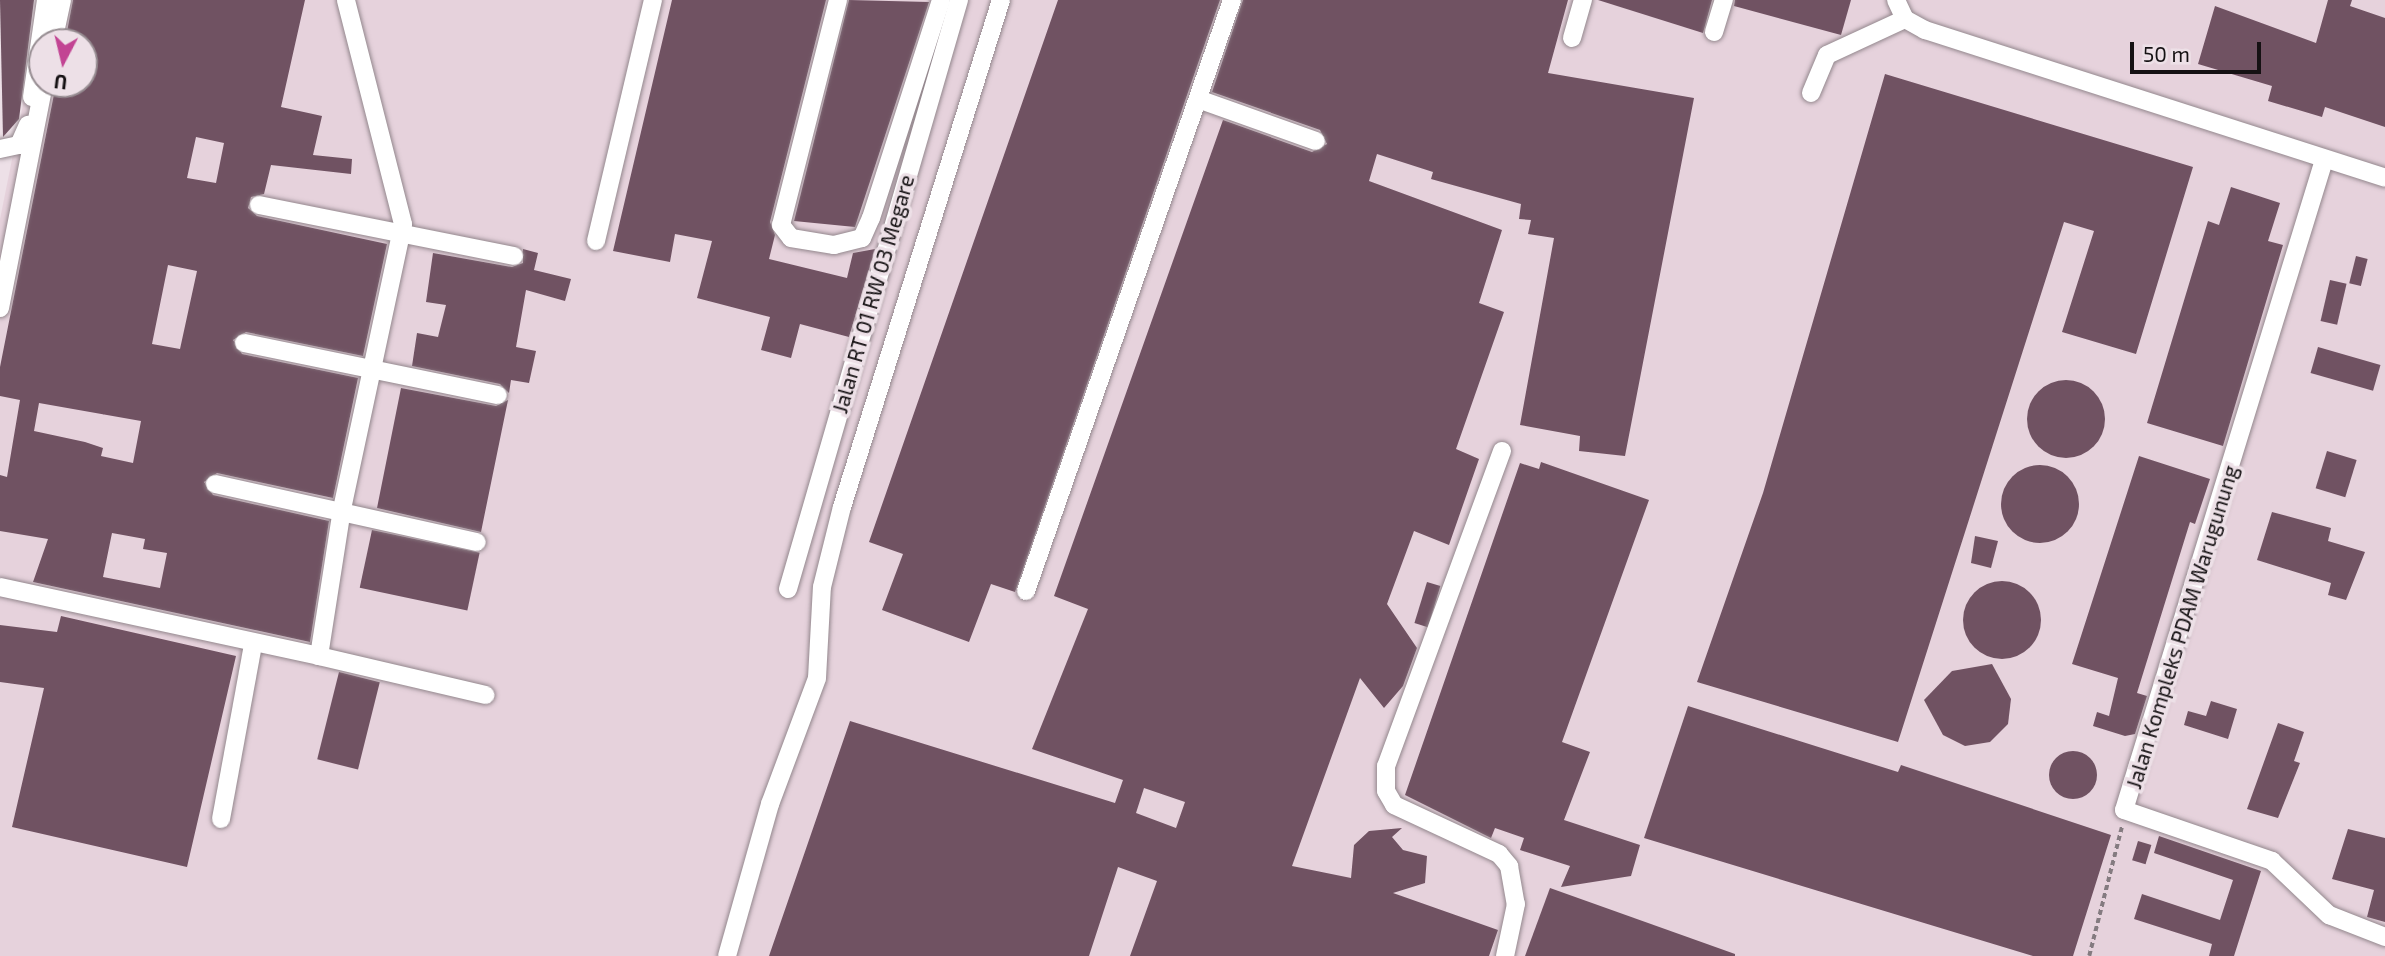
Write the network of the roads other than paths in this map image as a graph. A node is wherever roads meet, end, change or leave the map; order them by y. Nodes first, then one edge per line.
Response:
1 (46, 0) edge
2 (62, 0) edge
3 (346, 0) edge
4 (653, 0) edge
5 (838, 0) edge
6 (941, 0) edge
7 (959, 0) edge
8 (1001, 0) edge
9 (1232, 0) edge
10 (1583, 0) edge
11 (1724, 0) edge
12 (1896, 0) edge
13 (1905, 19) junction
14 (56, 28) edge
15 (1714, 32) dead end
16 (1572, 38) dead end
17 (1811, 93) dead end
18 (41, 98) edge
19 (1198, 99) junction
20 (1317, 141) dead end
21 (0, 149) edge
22 (2324, 160) junction
23 (2385, 178) edge
24 (259, 205) dead end
25 (401, 236) junction
26 (596, 241) dead end
27 (514, 256) dead end
28 (0, 308) edge
29 (244, 343) dead end
30 (373, 371) junction
31 (498, 395) dead end
32 (1502, 452) dead end
33 (215, 484) dead end
34 (342, 509) junction
35 (477, 542) dead end
36 (0, 587) edge
37 (788, 589) dead end
38 (1026, 591) dead end
39 (253, 645) junction
40 (319, 656) junction
41 (485, 695) dead end
42 (220, 819) dead end
43 (2385, 937) edge
44 (727, 956) edge
45 (1504, 956) edge

1 - 21 street
2 - 14 street
3 - 25 street
4 - 26 street
5 - 6 street
7 - 37 street, Jalan RT 01 RW 03 Megare
8 - 44 street
9 - 19 street
10 - 16 street
11 - 15 street
12 - 13 street
13 - 17 street
13 - 22 street
18 - 28 street
19 - 20 street
19 - 38 street
22 - 23 street
22 - 43 street, Jalan Kompleks PDAM Warugunung
24 - 25 street
25 - 27 street
25 - 30 street
29 - 30 street
30 - 31 street
30 - 34 street
32 - 45 street
33 - 34 street
34 - 35 street
34 - 40 street
36 - 39 street
39 - 40 street
39 - 42 street
40 - 41 street

